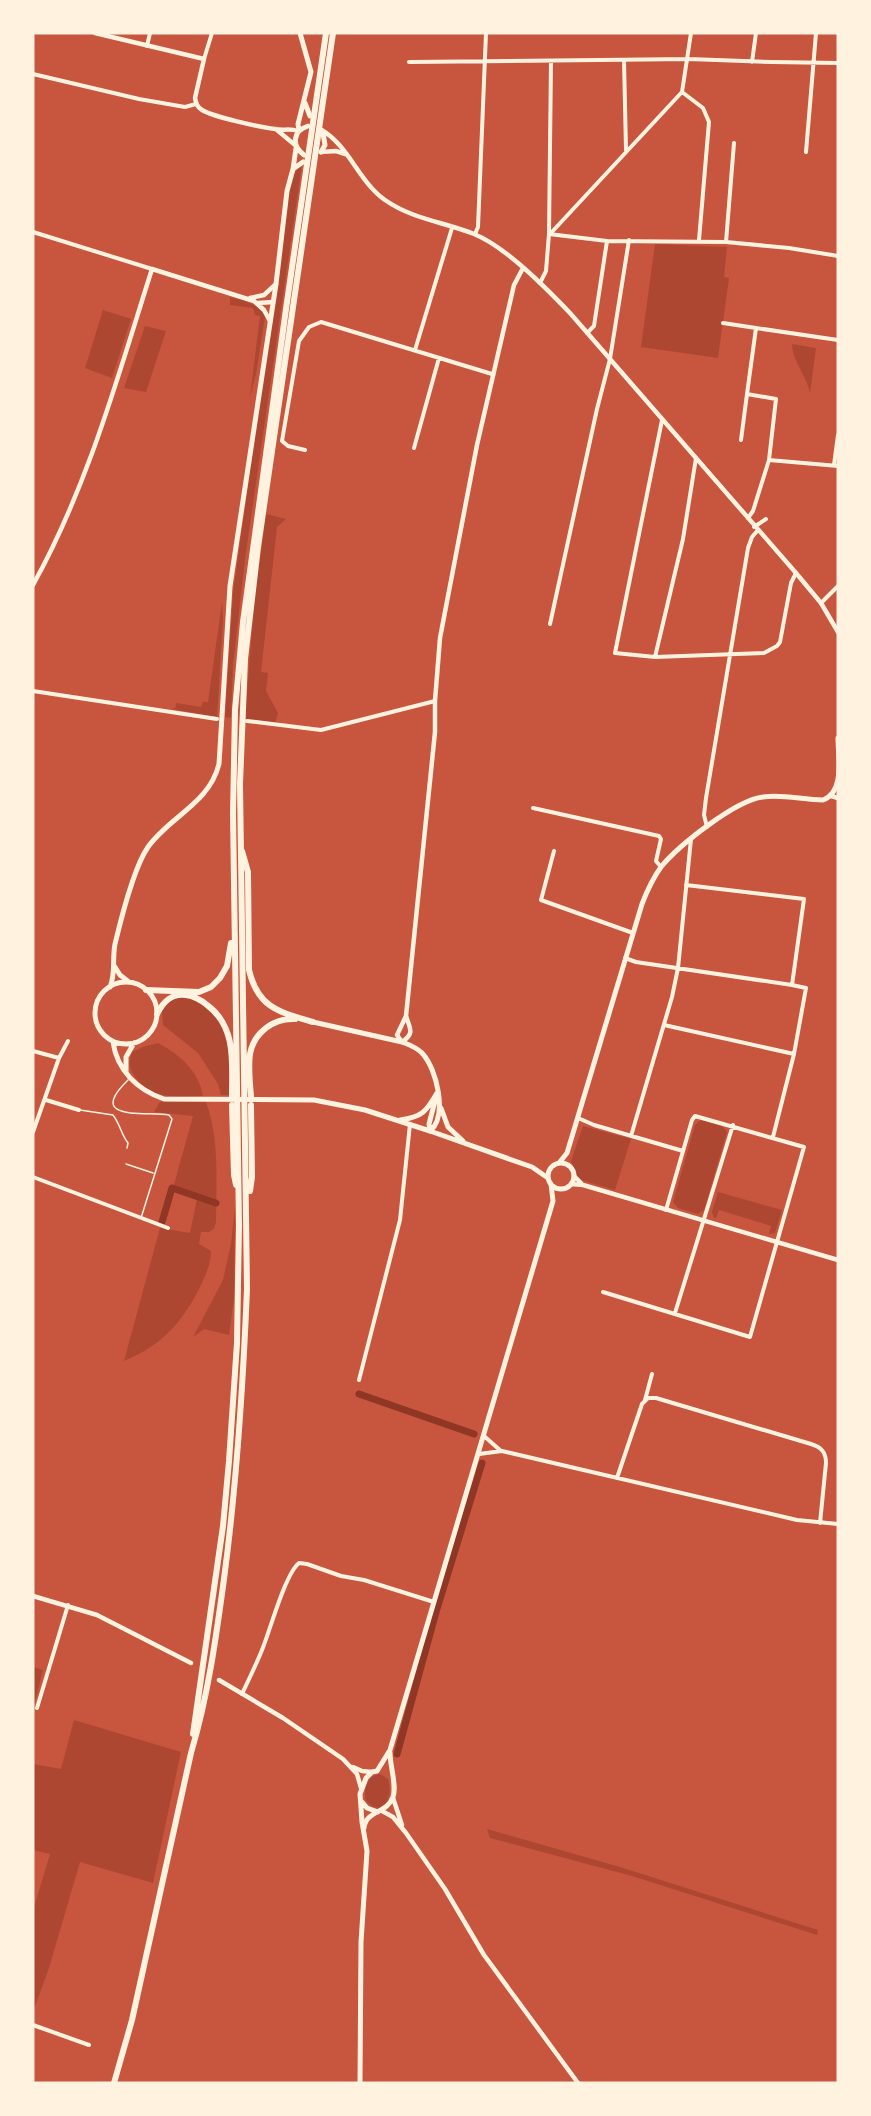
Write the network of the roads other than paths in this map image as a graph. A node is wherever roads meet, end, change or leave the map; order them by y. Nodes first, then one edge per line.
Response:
1 (95, 33) edge
2 (150, 33) edge
3 (212, 33) edge
4 (300, 33) edge
5 (327, 33) edge
6 (333, 33) edge
7 (486, 33) edge
8 (691, 33) edge
9 (756, 33) edge
10 (816, 33) edge
11 (147, 46) junction
12 (204, 59) junction
13 (689, 59) junction
14 (624, 60) junction
15 (551, 61) junction
16 (409, 62) dead end
17 (484, 62) junction
18 (752, 62) junction
19 (813, 63) junction
20 (838, 63) edge
21 (33, 74) edge
22 (682, 92) junction
23 (305, 101) junction
24 (196, 104) junction
25 (310, 116) dead end
26 (308, 126) dead end
27 (277, 130) junction
28 (298, 131) junction
29 (322, 131) joint
30 (734, 143) dead end
31 (296, 146) junction
32 (626, 150) junction
33 (321, 152) joint
34 (806, 152) dead end
35 (345, 154) junction
36 (304, 155) dead end
37 (303, 162) dead end
38 (293, 169) junction
39 (309, 179) junction
40 (452, 228) junction
41 (33, 232) edge
42 (475, 234) junction
43 (549, 234) junction
44 (629, 240) junction
45 (699, 240) junction
46 (606, 241) junction
47 (726, 242) junction
48 (838, 256) edge
49 (523, 268) junction
50 (152, 269) junction
51 (540, 283) junction
52 (276, 284) junction
53 (259, 297) junction
54 (248, 299) junction
55 (273, 302) junction
56 (257, 303) junction
57 (270, 321) junction
58 (723, 322) dead end
59 (756, 328) junction
60 (587, 333) junction
61 (838, 340) edge
62 (415, 350) junction
63 (439, 358) junction
64 (610, 359) junction
65 (492, 374) junction
66 (747, 394) junction
67 (662, 420) junction
68 (838, 435) edge
69 (741, 440) dead end
70 (414, 448) dead end
71 (305, 450) dead end
72 (696, 458) junction
73 (769, 460) junction
74 (836, 466) edge
75 (747, 519) junction
76 (766, 519) dead end
77 (756, 528) junction
78 (795, 573) junction
79 (33, 585) edge
80 (838, 586) edge
81 (821, 603) junction
82 (550, 624) dead end
83 (838, 632) edge
84 (730, 655) junction
85 (655, 657) junction
86 (33, 691) edge
87 (435, 701) junction
88 (217, 719) dead end
89 (240, 722) junction
90 (838, 738) edge
91 (838, 766) edge
92 (837, 788) edge
93 (831, 796) junction
94 (838, 798) edge
95 (533, 808) dead end
96 (233, 814) junction
97 (707, 828) junction
98 (691, 839) junction
99 (240, 846) junction
100 (554, 850) dead end
101 (661, 867) junction
102 (686, 885) junction
103 (633, 933) junction
104 (625, 958) junction
105 (114, 966) junction
106 (678, 968) junction
107 (130, 983) junction
108 (792, 985) junction
109 (110, 987) junction
110 (146, 990) junction
111 (157, 1014) junction
112 (406, 1016) junction
113 (314, 1022) junction
114 (664, 1025) junction
115 (68, 1041) dead end
116 (113, 1042) junction
117 (402, 1042) junction
118 (134, 1043) junction
119 (33, 1051) edge
120 (794, 1054) junction
121 (59, 1058) junction
122 (128, 1076) junction
123 (437, 1093) junction
124 (251, 1096) dead end
125 (232, 1097) dead end
126 (46, 1100) junction
127 (232, 1105) dead end
128 (251, 1105) dead end
129 (441, 1108) junction
130 (79, 1110) joint
131 (578, 1118) junction
132 (398, 1120) junction
133 (410, 1125) junction
134 (733, 1125) junction
135 (430, 1131) junction
136 (33, 1132) edge
137 (631, 1136) junction
138 (772, 1137) junction
139 (467, 1144) junction
140 (127, 1148) dead end
141 (683, 1151) junction
142 (567, 1152) junction
143 (559, 1163) junction
144 (126, 1164) dead end
145 (552, 1166) junction
146 (569, 1166) junction
147 (532, 1167) junction
148 (154, 1173) junction
149 (574, 1176) junction
150 (33, 1177) edge
151 (548, 1178) junction
152 (571, 1184) junction
153 (551, 1185) junction
154 (583, 1185) junction
155 (563, 1189) junction
156 (239, 1196) junction
157 (553, 1201) junction
158 (247, 1206) junction
159 (666, 1210) junction
160 (141, 1219) junction
161 (704, 1221) junction
162 (168, 1228) dead end
163 (777, 1243) junction
164 (838, 1260) edge
165 (603, 1292) dead end
166 (675, 1313) junction
167 (652, 1374) dead end
168 (359, 1380) dead end
169 (645, 1401) junction
170 (484, 1436) junction
171 (502, 1451) junction
172 (479, 1454) junction
173 (616, 1478) junction
174 (820, 1523) junction
175 (838, 1524) edge
176 (33, 1596) edge
177 (434, 1602) junction
178 (68, 1605) junction
179 (191, 1664) dead end
180 (219, 1680) dead end
181 (242, 1695) junction
182 (37, 1708) dead end
183 (390, 1750) junction
184 (190, 1753) junction
185 (349, 1764) junction
186 (375, 1771) junction
187 (391, 1777) junction
188 (361, 1788) junction
189 (393, 1798) junction
190 (362, 1802) junction
191 (380, 1812) junction
192 (363, 1832) junction
193 (406, 1833) junction
194 (33, 2025) edge
195 (89, 2045) dead end
196 (114, 2083) edge
197 (360, 2083) edge
198 (578, 2083) edge

1 - 11 street
2 - 11 street
3 - 12 street
4 - 23 main road
5 - 39 highway
6 - 39 highway
7 - 17 street
8 - 13 street
9 - 18 street
10 - 19 street
11 - 12 street
12 - 24 street
13 - 14 street
13 - 18 street
13 - 22 street
14 - 15 street
14 - 32 street
15 - 17 street
15 - 43 street
16 - 17 street
17 - 42 street
18 - 19 street
19 - 20 street
19 - 34 street
21 - 24 street
22 - 32 street
22 - 45 street
23 - 25 main road
23 - 28 main road
24 - 27 street
26 - 28 main road
27 - 28 street
27 - 31 street
28 - 31 main road
29 - 33 main road
29 - 35 street
30 - 47 street
31 - 36 main road
31 - 38 main road
32 - 43 street
33 - 35 street
35 - 40 street
37 - 38 main road
38 - 52 main road
39 - 89 highway
40 - 42 street
40 - 62 street
41 - 50 street
42 - 49 street
43 - 46 street
43 - 51 street
44 - 45 street
44 - 46 street
44 - 64 street
45 - 47 street
46 - 60 street
47 - 48 street
49 - 51 street
49 - 65 street
50 - 54 street
50 - 79 street
51 - 60 street
52 - 53 street
52 - 55 main road
53 - 54 street
53 - 55 street
54 - 56 street
55 - 56 street
55 - 57 main road
56 - 57 street
57 - 105 main road
58 - 59 street
59 - 61 street
59 - 66 street
60 - 64 street
62 - 63 street
62 - 71 street
63 - 65 street
63 - 70 street
64 - 67 street
64 - 82 street
65 - 87 street
66 - 69 street
66 - 73 street
67 - 72 street
67 - 85 street
68 - 74 street
72 - 75 street
72 - 85 street
73 - 74 street
73 - 75 street
75 - 77 street
76 - 77 street
77 - 78 street
77 - 84 street
78 - 81 street
78 - 84 street
80 - 81 street
81 - 83 street
84 - 85 street
84 - 97 street
86 - 88 street
87 - 89 street
87 - 112 street
89 - 96 highway
89 - 99 highway
90 - 91 main road
91 - 92 main road
92 - 93 main road
93 - 94 street
93 - 97 main road
95 - 101 street
96 - 110 highway
96 - 156 highway
97 - 98 main road
98 - 101 main road
98 - 102 street
99 - 113 highway
99 - 158 highway
100 - 103 street
101 - 103 main road
102 - 106 street
102 - 108 street
103 - 104 main road
104 - 106 street
104 - 131 main road
105 - 107 main road
105 - 109 main road
106 - 108 street
106 - 114 street
107 - 109 main road
107 - 110 main road
108 - 120 street
109 - 116 main road
110 - 111 main road
111 - 118 main road
111 - 125 highway
112 - 117 street
112 - 117 street
113 - 117 main road
113 - 124 highway
114 - 120 street
114 - 137 street
115 - 121 street
116 - 118 main road
116 - 122 main road
117 - 123 main road
118 - 122 main road
119 - 121 street
120 - 138 street
121 - 126 street
122 - 132 main road
122 - 148 lane
123 - 129 main road
123 - 132 main road
123 - 135 main road
126 - 130 street
126 - 136 street
127 - 156 highway
128 - 158 highway
129 - 135 main road
129 - 139 main road
130 - 140 lane
131 - 137 street
131 - 142 main road
132 - 133 main road
133 - 135 main road
133 - 168 street
134 - 138 street
134 - 141 street
134 - 161 street
135 - 139 main road
137 - 141 street
138 - 163 street
139 - 147 main road
141 - 159 street
142 - 143 main road
142 - 146 main road
143 - 145 main road
143 - 146 main road
144 - 148 lane
145 - 147 main road
145 - 151 main road
146 - 149 main road
147 - 151 main road
148 - 160 lane
149 - 152 main road
149 - 154 street
150 - 160 street
151 - 153 main road
152 - 154 street
152 - 155 main road
153 - 155 main road
153 - 157 main road
154 - 159 street
155 - 157 main road
156 - 184 highway
157 - 170 main road
158 - 184 highway
159 - 161 street
160 - 162 street
161 - 163 street
161 - 166 street
163 - 164 street
163 - 166 street
165 - 166 street
167 - 169 street
169 - 173 street
169 - 174 street
170 - 171 street
170 - 172 main road
171 - 172 street
171 - 173 street
172 - 177 main road
173 - 174 street
174 - 175 street
176 - 178 street
177 - 181 street
177 - 183 main road
178 - 179 street
178 - 182 street
180 - 181 street
181 - 185 street
183 - 186 main road
183 - 187 main road
184 - 196 highway
185 - 186 street
185 - 188 street
186 - 187 main road
186 - 188 main road
187 - 189 main road
188 - 190 main road
189 - 191 main road
189 - 193 street
190 - 191 main road
190 - 192 main road
191 - 192 main road
191 - 193 street
192 - 197 main road
193 - 198 street
194 - 195 street

